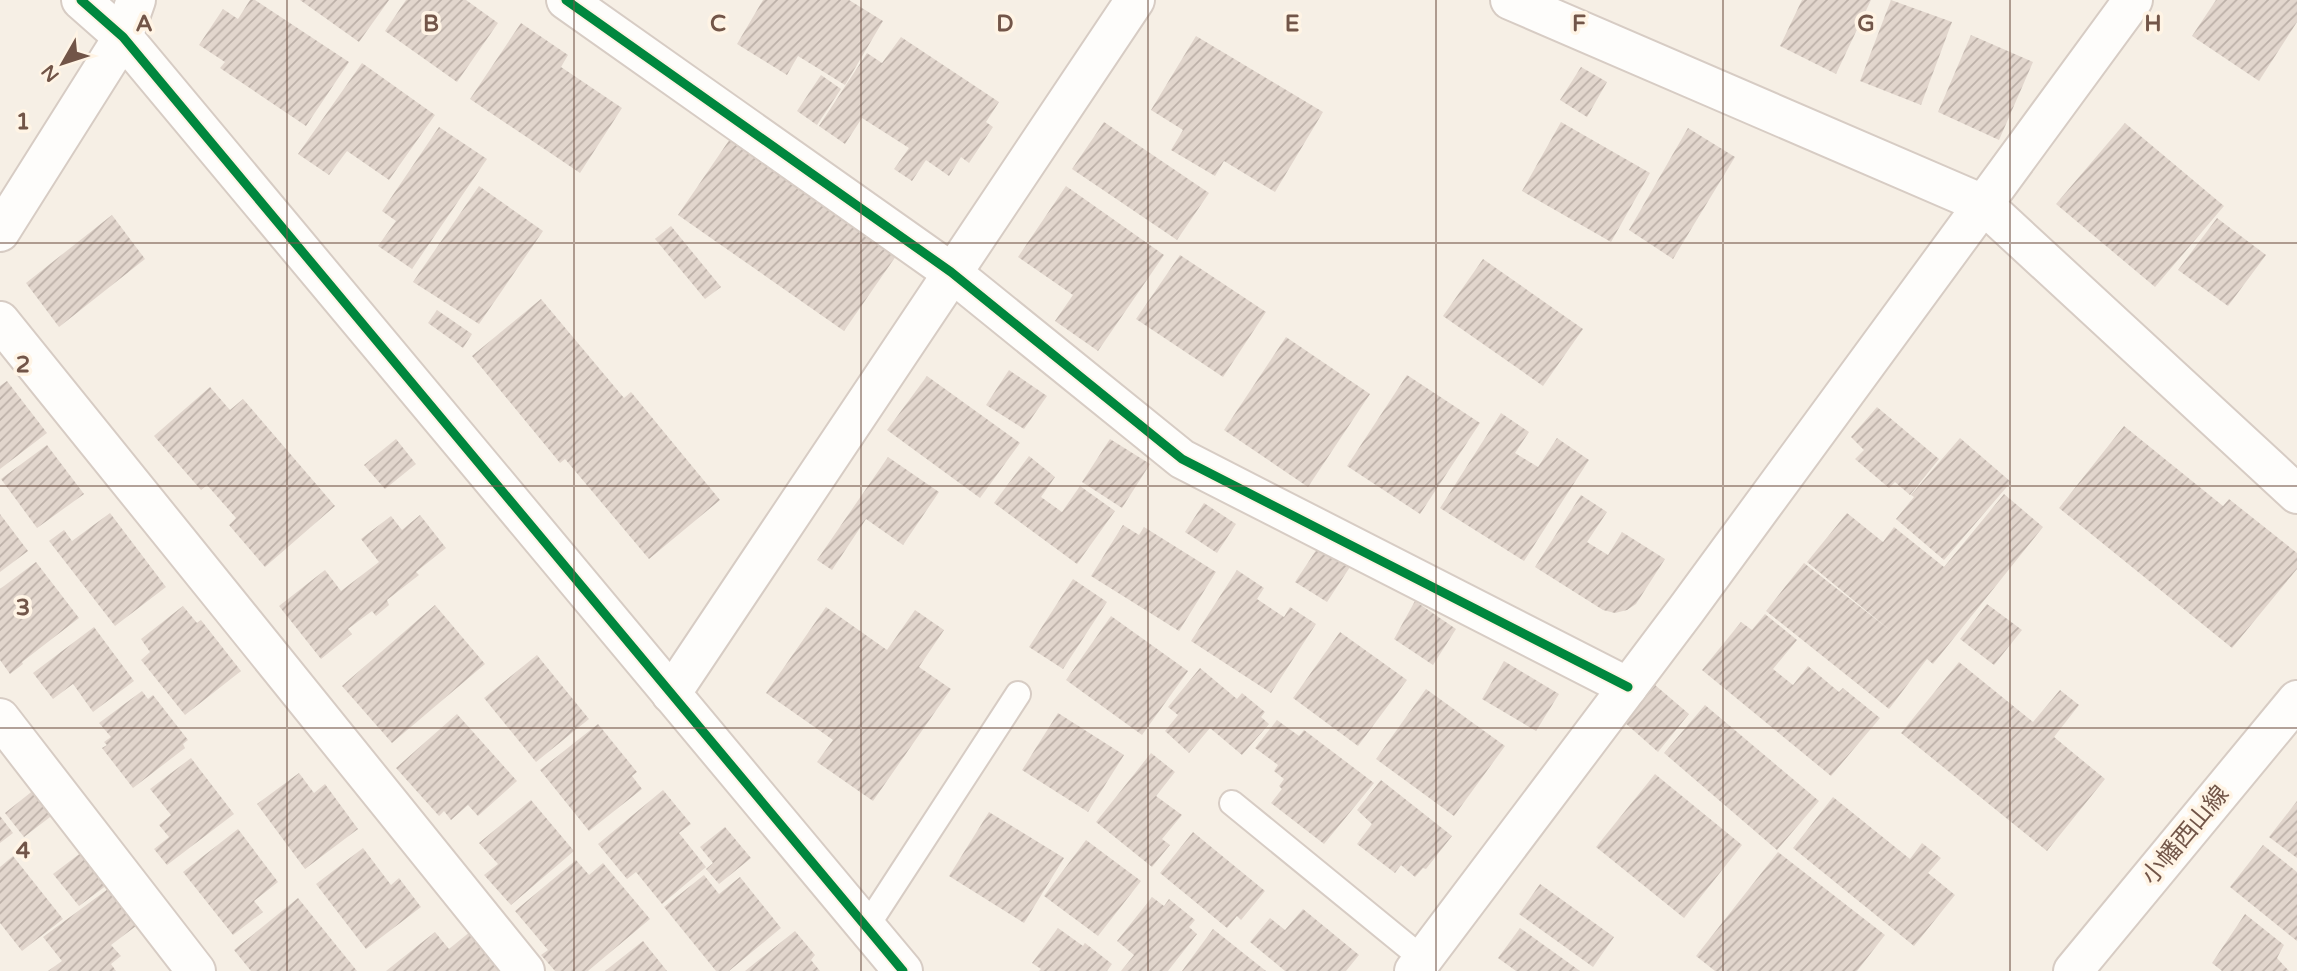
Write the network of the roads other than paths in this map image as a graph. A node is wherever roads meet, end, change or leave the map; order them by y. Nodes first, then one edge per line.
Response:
1 (81, 0) edge
2 (136, 0) edge
3 (566, 0) edge
4 (1135, 0) edge
5 (1510, 0) edge
6 (2133, 0) edge
7 (123, 37) junction
8 (1983, 204) junction
9 (0, 232) edge
10 (951, 272) junction
11 (0, 321) edge
12 (2297, 494) edge
13 (1628, 687) junction
14 (671, 694) junction
15 (1018, 694) dead end
16 (2297, 700) edge
17 (0, 718) edge
18 (1232, 803) dead end
19 (867, 926) junction
20 (1419, 966) edge
21 (195, 971) edge
22 (525, 971) edge
23 (903, 971) edge
24 (2073, 971) edge

1 - 7 street
2 - 7 street
3 - 10 street
4 - 10 street
5 - 8 street
6 - 8 street
7 - 9 street
7 - 14 street
8 - 12 street
8 - 13 street
10 - 13 street
10 - 14 street
11 - 22 street
13 - 20 street
14 - 19 street
15 - 19 lane
16 - 24 street, 小幡西山線
17 - 21 street
18 - 20 lane
19 - 23 street

